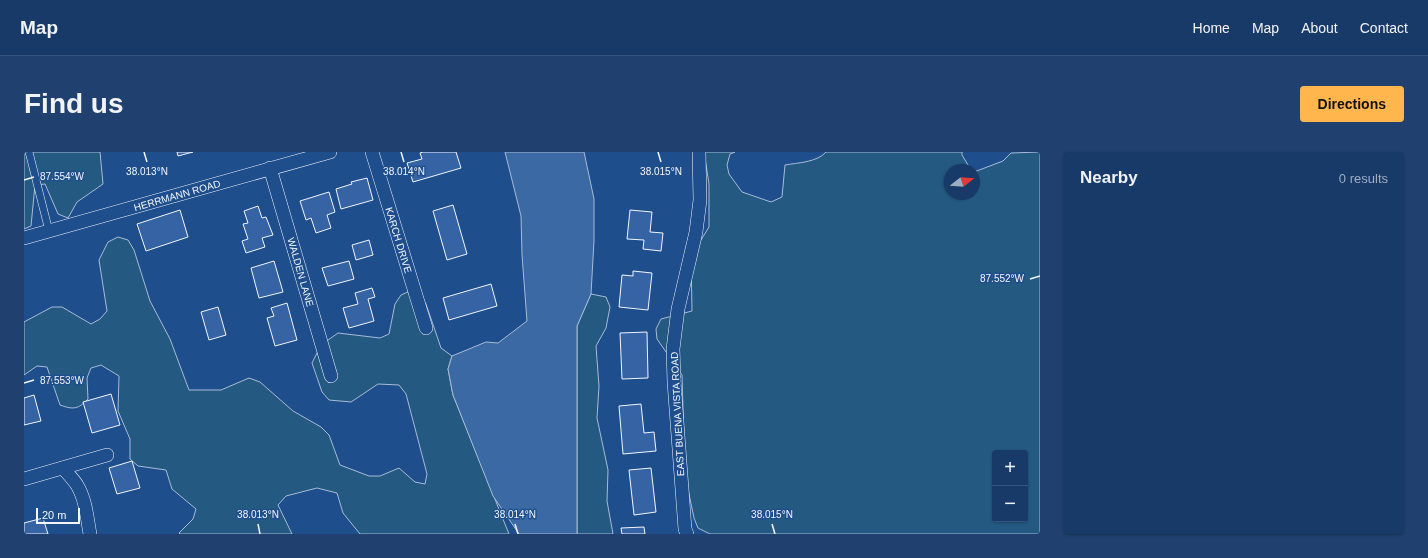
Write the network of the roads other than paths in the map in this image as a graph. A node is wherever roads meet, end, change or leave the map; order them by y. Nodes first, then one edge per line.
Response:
1 (29, 152) edge
2 (330, 152) edge
3 (372, 152) edge
4 (699, 152) edge
5 (270, 168) junction
6 (49, 231) junction
7 (24, 238) edge
8 (426, 328) dead end
9 (331, 376) dead end
10 (107, 455) dead end
11 (63, 468) junction
12 (24, 479) edge
13 (90, 534) edge
14 (687, 534) edge

1 - 6 lane
2 - 5 street, HERRMANN ROAD
3 - 8 street, KARCH DRIVE
4 - 14 street, EAST BUENA VISTA ROAD
5 - 6 street, HERRMANN ROAD
5 - 9 street, WALDEN LANE
6 - 7 street, HERRMANN ROAD
10 - 11 street
11 - 12 street
11 - 13 street

